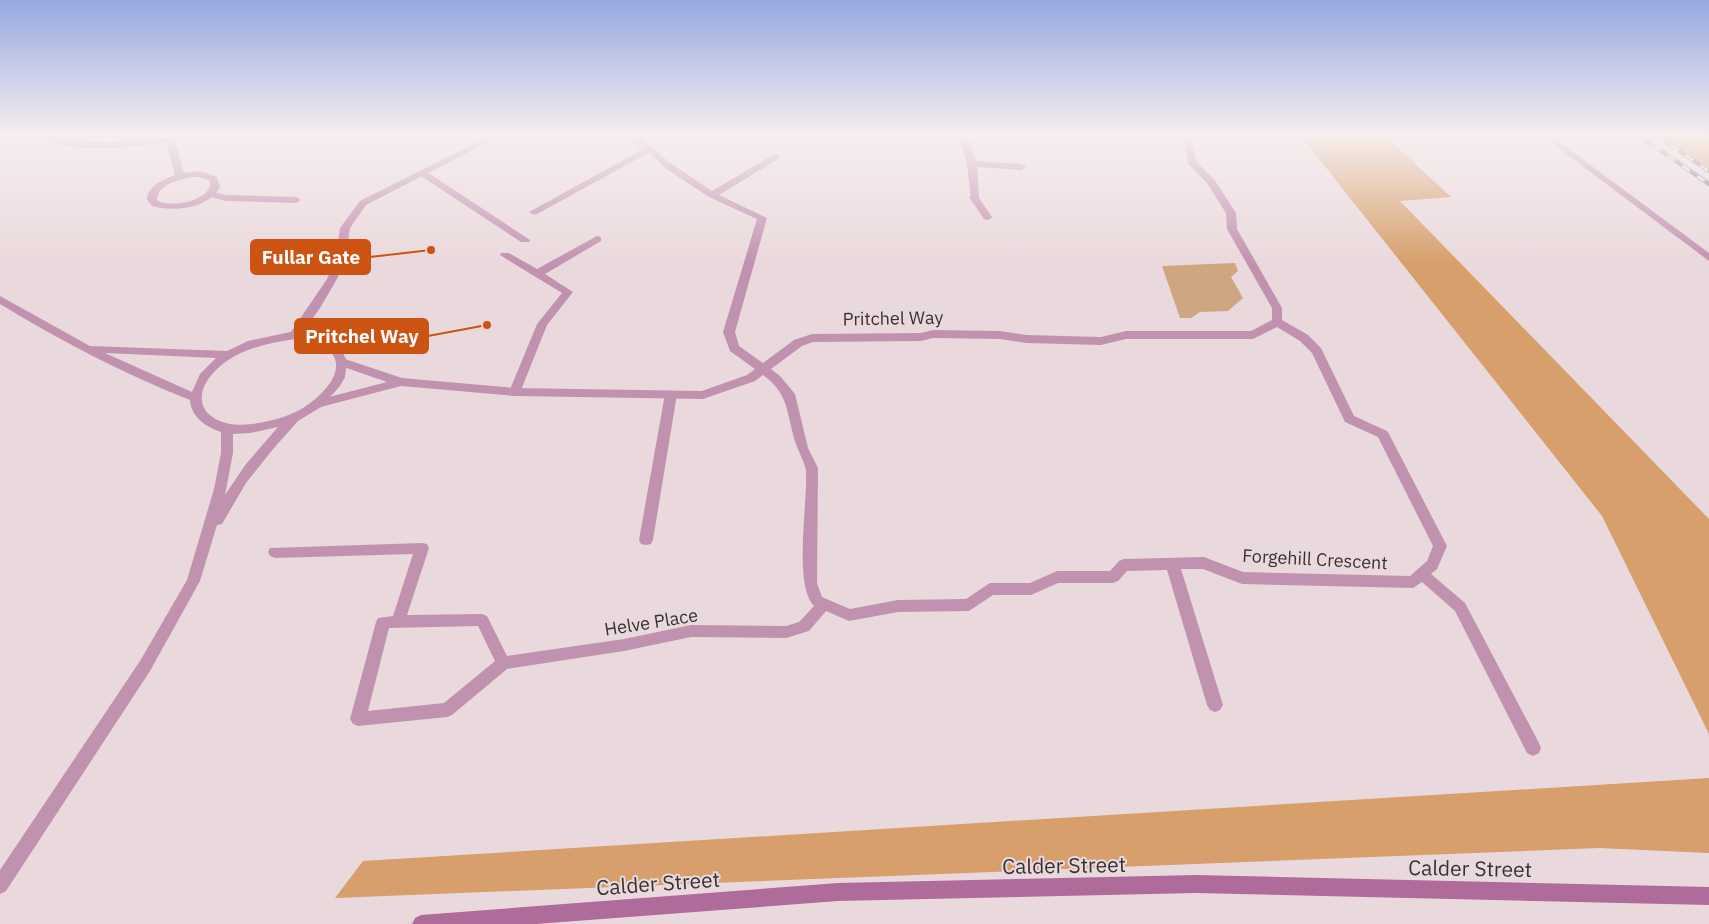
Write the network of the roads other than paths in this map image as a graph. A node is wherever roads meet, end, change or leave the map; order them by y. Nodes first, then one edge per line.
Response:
1 (175, 178) edge
2 (214, 178) edge
3 (415, 178) edge
4 (430, 178) edge
5 (596, 178) edge
6 (687, 178) edge
7 (739, 178) edge
8 (973, 178) edge
9 (1208, 178) edge
10 (1602, 178) edge
11 (210, 194) junction
12 (712, 194) junction
13 (296, 200) dead end
14 (534, 212) dead end
15 (988, 217) dead end
16 (597, 239) dead end
17 (525, 240) dead end
18 (505, 255) dead end
19 (1709, 258) edge
20 (537, 274) junction
21 (0, 299) edge
22 (1277, 322) junction
23 (295, 335) junction
24 (88, 349) junction
25 (230, 355) junction
26 (342, 362) junction
27 (762, 370) junction
28 (401, 382) junction
29 (515, 392) junction
30 (671, 394) junction
31 (196, 398) junction
32 (316, 404) junction
33 (296, 417) junction
34 (227, 429) junction
35 (208, 535) junction
36 (646, 540) dead end
37 (275, 552) dead end
38 (1172, 563) junction
39 (1422, 574) junction
40 (824, 604) junction
41 (398, 621) junction
42 (503, 663) junction
43 (1215, 705) dead end
44 (1533, 748) dead end
45 (0, 885) edge
46 (1709, 896) edge
47 (421, 924) edge

1 - 11 street
2 - 11 street
3 - 23 street
4 - 17 street
5 - 14 street
6 - 12 street
7 - 12 street
8 - 15 street
9 - 22 street
10 - 19 street
11 - 13 street
12 - 27 street
16 - 20 street
18 - 20 street
20 - 29 street
21 - 24 street
22 - 27 street, Pritchel Way
22 - 39 street
23 - 25 street
23 - 26 street
24 - 25 street
24 - 31 street
25 - 31 street
26 - 28 street, Pritchel Way
26 - 32 street
27 - 30 street, Pritchel Way
27 - 40 street
28 - 29 street, Pritchel Way
28 - 32 street, Pritchel Way
29 - 30 street, Pritchel Way
30 - 36 street
31 - 34 street
32 - 33 street
33 - 34 street
33 - 35 street
34 - 35 street
35 - 45 street
37 - 41 street
38 - 39 street, Forgehill Crescent
38 - 40 street, Forgehill Crescent
38 - 43 street
39 - 44 street
40 - 42 street, Helve Place
41 - 42 street
41 - 42 street
46 - 47 main road, Calder Street

